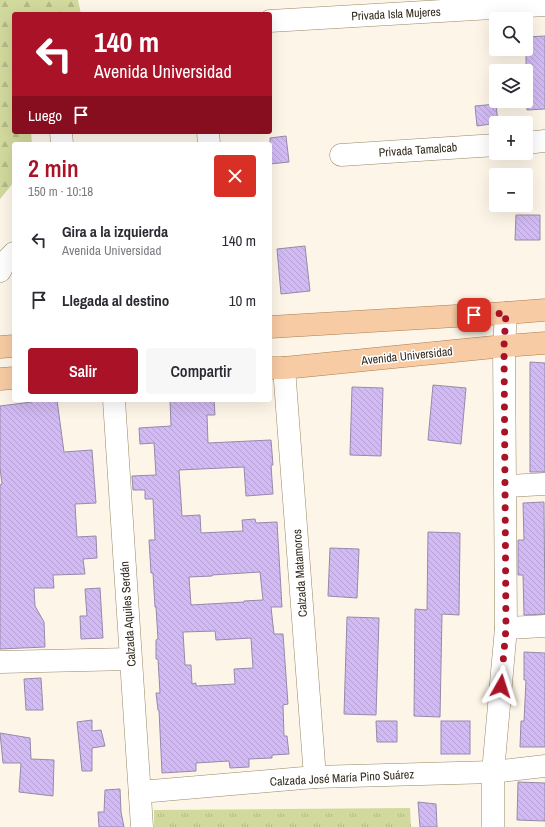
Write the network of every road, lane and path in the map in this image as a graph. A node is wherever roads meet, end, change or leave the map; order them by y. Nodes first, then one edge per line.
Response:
1 (545, 5) edge
2 (272, 22) edge
3 (545, 141) edge
4 (533, 142) edge
5 (489, 144) edge
6 (341, 155) dead end
7 (12, 256) edge
8 (0, 270) edge
9 (545, 310) edge
10 (506, 313) junction
11 (272, 327) edge
12 (545, 343) edge
13 (12, 346) edge
14 (504, 346) junction
15 (0, 347) edge
16 (277, 368) edge
17 (12, 378) edge
18 (0, 379) edge
19 (114, 402) edge
20 (545, 484) edge
21 (506, 486) junction
22 (545, 626) edge
23 (506, 628) junction
24 (130, 658) junction
25 (0, 662) edge
26 (545, 766) edge
27 (493, 772) junction
28 (315, 777) junction
29 (140, 792) junction
30 (142, 827) edge
31 (494, 827) edge

1 - 2 street, Privada Isla Mujeres
3 - 4 street
5 - 6 street, Privada Tamalcab
7 - 8 street
9 - 10 main road
10 - 11 main road
10 - 14 street
12 - 14 main road, Avenida Universidad
13 - 15 main road
14 - 16 main road, Avenida Universidad
14 - 21 street
16 - 28 street, Calzada Matamoros
17 - 18 main road
19 - 24 street, Calzada Aquiles Serdán
20 - 21 street
21 - 23 street
22 - 23 street
23 - 27 street
24 - 25 street
24 - 29 street, Calzada Aquiles Serdán
26 - 27 street, Calzada José María Pino Suárez
27 - 28 street, Calzada José María Pino Suárez
27 - 31 street
28 - 29 street, Calzada José María Pino Suárez
29 - 30 street, Calzada Aquiles Serdán

